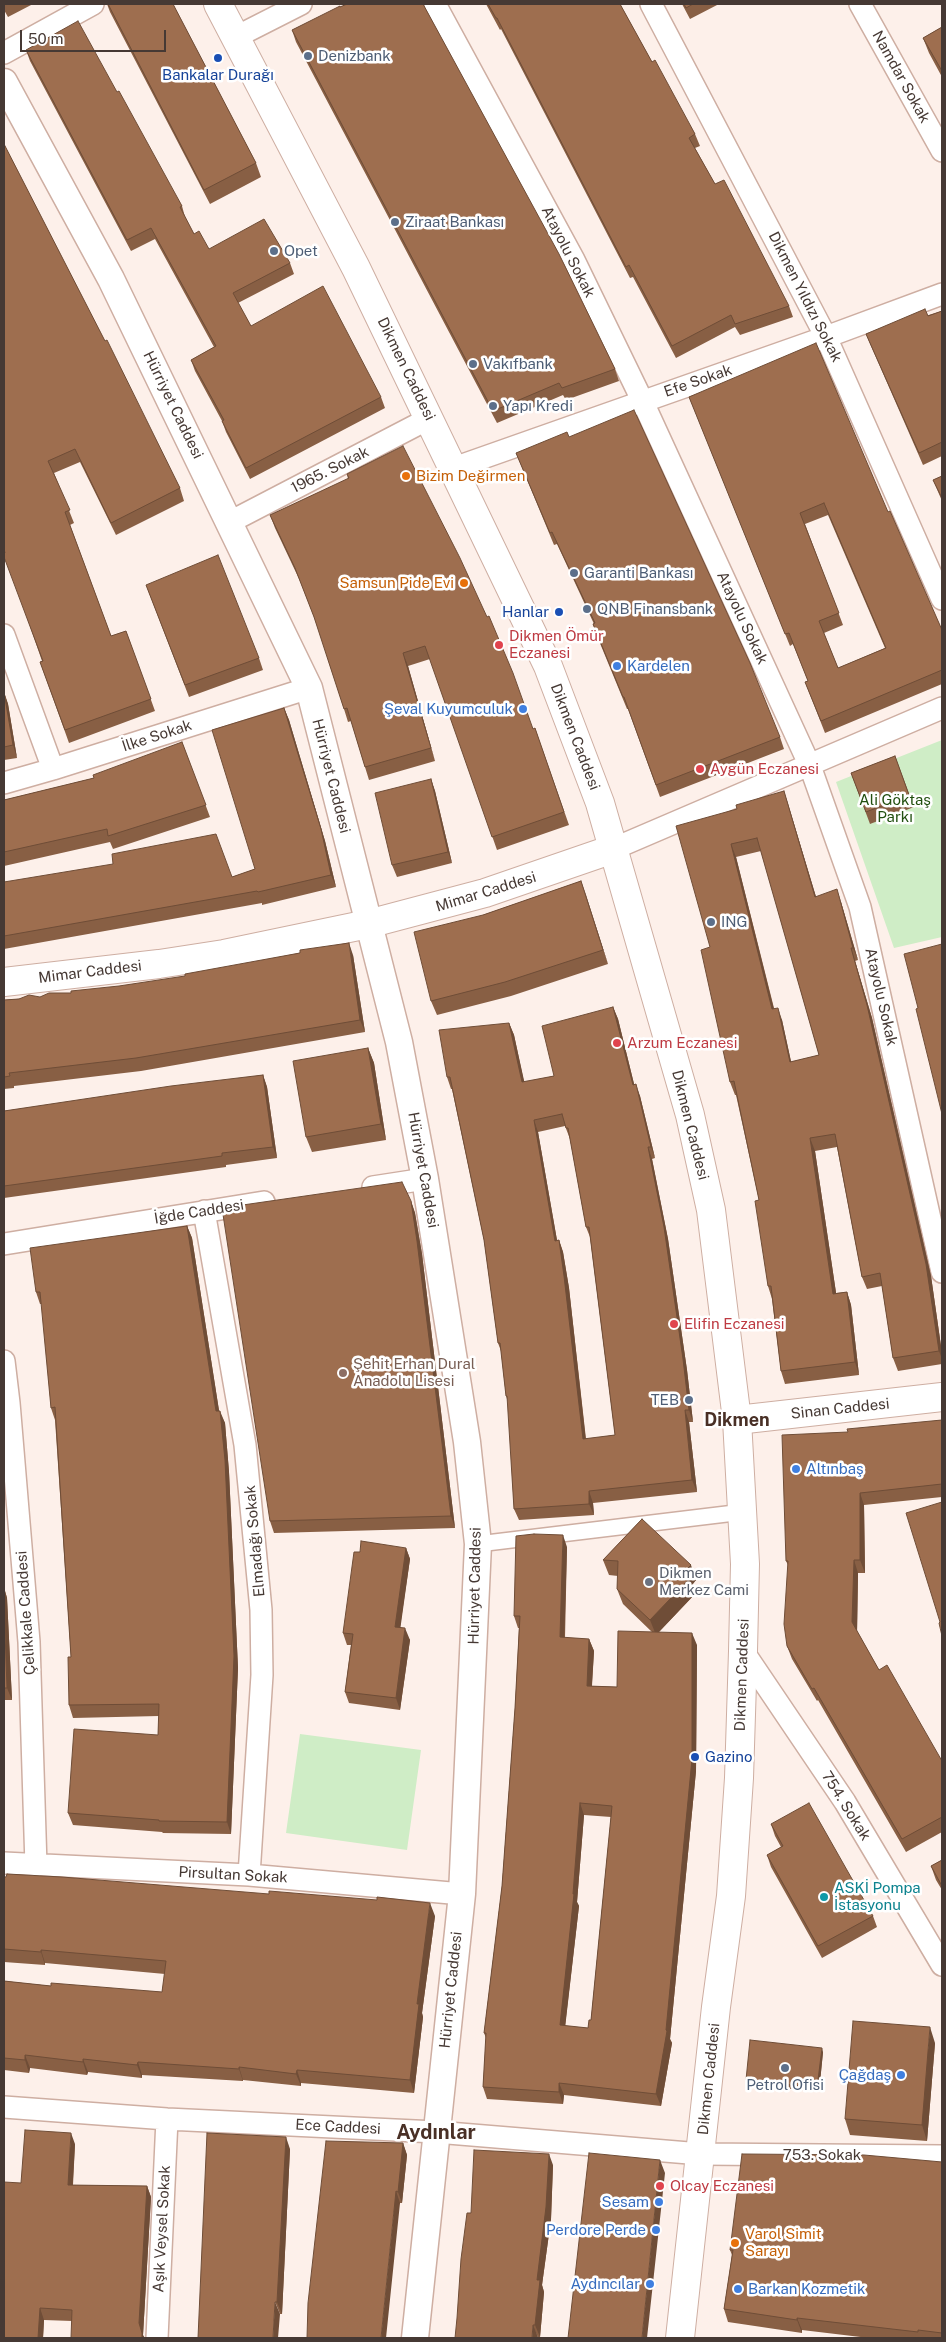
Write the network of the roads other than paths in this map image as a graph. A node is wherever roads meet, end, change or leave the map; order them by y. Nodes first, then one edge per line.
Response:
1 (93, 4) edge
2 (218, 4) edge
3 (301, 4) edge
4 (435, 4) edge
5 (651, 4) edge
6 (860, 4) edge
7 (234, 38) junction
8 (4, 53) edge
9 (4, 82) edge
10 (942, 151) edge
11 (942, 294) edge
12 (826, 337) junction
13 (642, 400) junction
14 (430, 418) junction
15 (454, 468) junction
16 (230, 522) junction
17 (942, 599) edge
18 (4, 635) edge
19 (310, 688) junction
20 (942, 708) edge
21 (810, 766) junction
22 (53, 769) junction
23 (4, 783) edge
24 (613, 849) junction
25 (368, 924) junction
26 (4, 982) edge
27 (425, 1179) junction
28 (358, 1189) edge
29 (281, 1200) edge
30 (204, 1211) junction
31 (4, 1244) edge
32 (942, 1272) edge
33 (4, 1361) edge
34 (942, 1397) edge
35 (737, 1420) junction
36 (743, 1512) junction
37 (478, 1544) junction
38 (743, 1651) junction
39 (4, 1863) edge
40 (36, 1866) junction
41 (249, 1875) junction
42 (462, 1894) junction
43 (942, 1965) edge
44 (4, 2108) edge
45 (167, 2119) junction
46 (436, 2132) junction
47 (701, 2154) junction
48 (942, 2156) edge
49 (157, 2338) edge
50 (415, 2338) edge
51 (680, 2338) edge

1 - 8 street
2 - 7 main road, Dikmen Caddesi
3 - 7 street
4 - 13 street, Atayolu Sokak
5 - 12 street, Dikmen Yıldızı Sokak
6 - 10 street, Namdar Sokak
7 - 14 main road, Dikmen Caddesi
9 - 16 street, Hürriyet Caddesi
11 - 12 street, Efe Sokak
12 - 13 street, Efe Sokak
12 - 17 street, Dikmen Yıldızı Sokak
13 - 15 street, Efe Sokak
13 - 21 street, Atayolu Sokak
14 - 15 main road, Dikmen Caddesi
14 - 16 street, 1965. Sokak
15 - 24 main road, Dikmen Caddesi
16 - 19 street, Hürriyet Caddesi
18 - 22 street
19 - 22 street, İlke Sokak
19 - 25 street, Hürriyet Caddesi
20 - 21 street, Mimar Caddesi
21 - 24 street, Mimar Caddesi
21 - 32 street, Atayolu Sokak
22 - 23 street, İlke Sokak
24 - 25 main road, Mimar Caddesi
24 - 35 main road, Dikmen Caddesi
25 - 26 main road, Mimar Caddesi
25 - 27 street, Hürriyet Caddesi
27 - 28 street
27 - 37 street, Hürriyet Caddesi
29 - 30 street, İğde Caddesi
30 - 31 street, İğde Caddesi
30 - 41 street, Elmadağı Sokak
33 - 40 street, Çelikkale Caddesi
34 - 35 main road, Sinan Caddesi
35 - 36 main road, Dikmen Caddesi
36 - 37 street
36 - 38 main road, Dikmen Caddesi
37 - 42 street, Hürriyet Caddesi
38 - 43 street, 754. Sokak
38 - 47 main road, Dikmen Caddesi
39 - 40 street, Pirsultan Sokak
40 - 41 street, Pirsultan Sokak
41 - 42 street, Pirsultan Sokak
42 - 46 street, Hürriyet Caddesi
44 - 45 street, Ece Caddesi
45 - 46 street, Ece Caddesi
45 - 49 street, Aşık Veysel Sokak
46 - 47 street, Ece Caddesi
46 - 50 street, Hürriyet Caddesi
47 - 48 street, 753. Sokak
47 - 51 main road, Dikmen Caddesi

